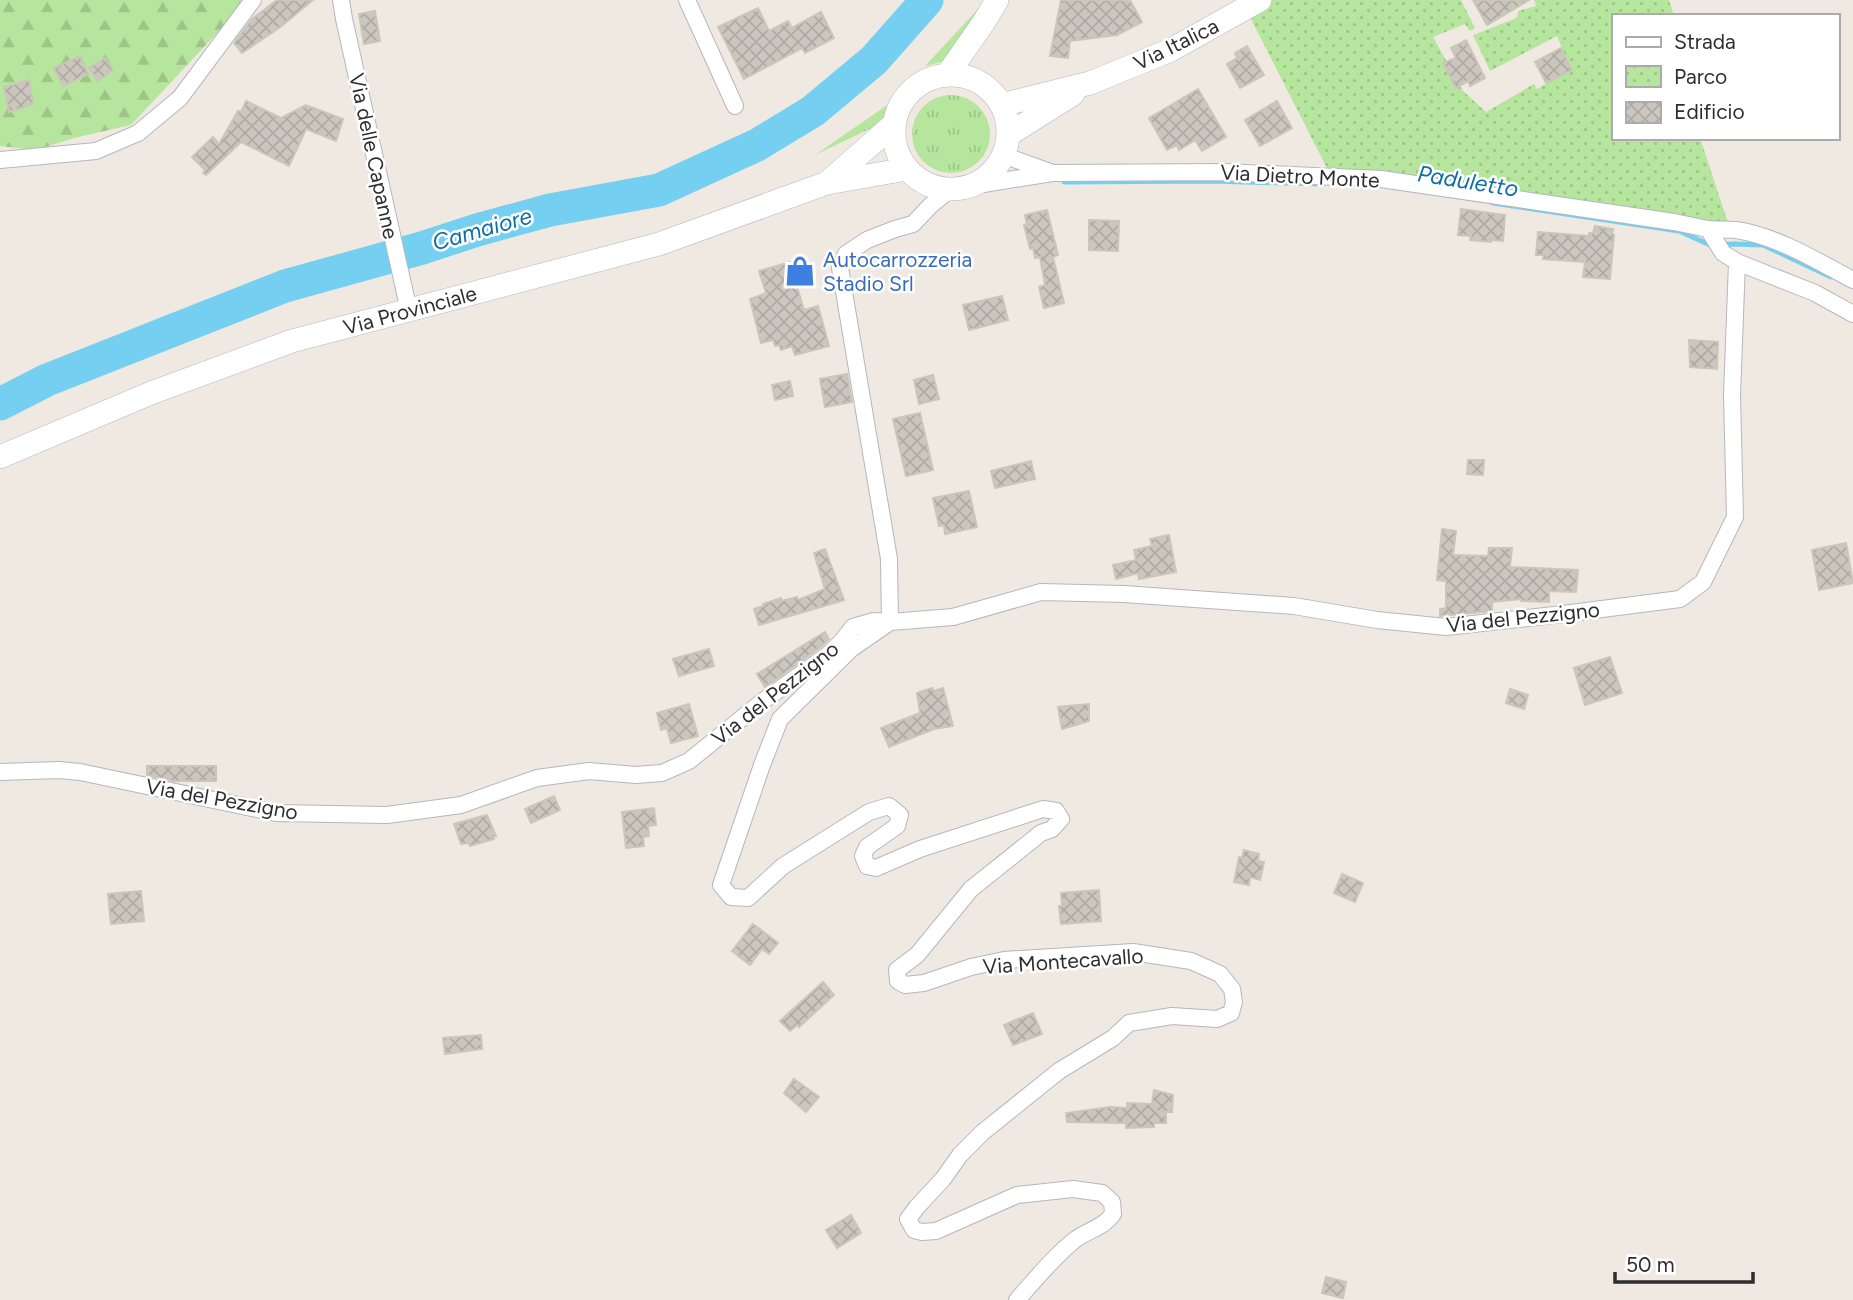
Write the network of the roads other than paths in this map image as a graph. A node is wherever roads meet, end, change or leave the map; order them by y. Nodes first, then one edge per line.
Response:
1 (253, 0) edge
2 (341, 0) edge
3 (687, 0) edge
4 (997, 0) edge
5 (1260, 0) edge
6 (984, 22) junction
7 (947, 75) junction
8 (975, 80) junction
9 (1090, 83) junction
10 (1001, 105) junction
11 (735, 106) dead end
12 (894, 124) junction
13 (1006, 145) junction
14 (0, 160) edge
15 (907, 169) junction
16 (1052, 173) junction
17 (827, 183) junction
18 (945, 192) junction
19 (1711, 233) junction
20 (1730, 258) junction
21 (1853, 280) edge
22 (409, 311) junction
23 (1853, 314) edge
24 (0, 457) edge
25 (890, 622) junction
26 (0, 772) edge
27 (1017, 1300) edge

1 - 14 street
2 - 22 street, Via delle Capanne
3 - 11 street
4 - 6 main road
5 - 9 main road, Via Italica
6 - 7 main road
6 - 8 main road
7 - 8 main road
7 - 12 main road, Via Provinciale
8 - 10 main road
9 - 10 main road, Via Italica
9 - 13 main road, Via Italica
10 - 13 main road
12 - 15 main road
12 - 17 main road, Via Provinciale
13 - 16 street, Via Dietro Monte
13 - 18 main road
15 - 17 main road, Via Provinciale
15 - 18 main road
16 - 18 street, Via Dietro Monte
16 - 19 street, Via Dietro Monte
17 - 22 main road, Via Provinciale
18 - 25 street
19 - 20 street
19 - 21 street, Via Dietro Monte
20 - 23 street
20 - 25 street, Via del Pezzigno
22 - 24 main road, Via Provinciale
25 - 26 street, Via del Pezzigno
25 - 27 street, Via Montecavallo

